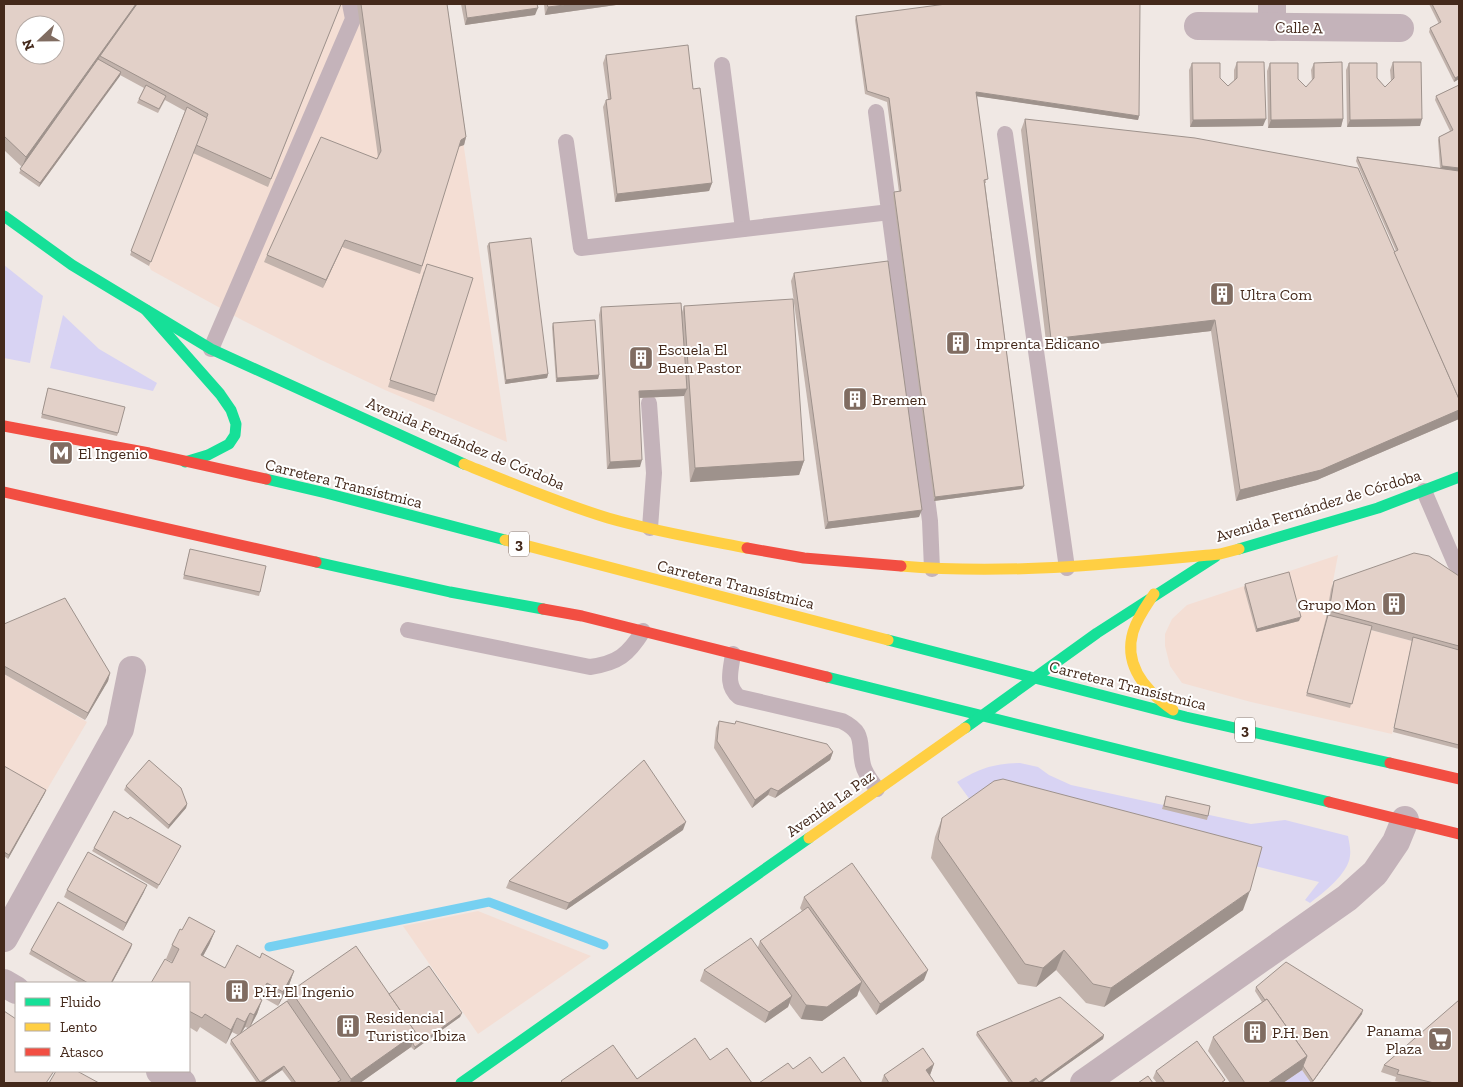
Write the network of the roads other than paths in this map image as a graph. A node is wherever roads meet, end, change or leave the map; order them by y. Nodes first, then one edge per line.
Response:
1 (350, 4) edge
2 (1272, 15) edge
3 (1198, 26) dead end
4 (1400, 28) dead end
5 (722, 65) dead end
6 (876, 112) dead end
7 (1005, 134) dead end
8 (566, 142) dead end
9 (890, 212) junction
10 (4, 216) edge
11 (743, 229) junction
12 (146, 310) junction
13 (211, 349) junction
14 (649, 403) edge
15 (4, 426) edge
16 (185, 462) junction
17 (1459, 478) edge
18 (1424, 491) junction
19 (4, 492) edge
20 (650, 528) junction
21 (1220, 554) junction
22 (1459, 566) edge
23 (1066, 568) junction
24 (932, 570) junction
25 (1154, 594) junction
26 (408, 630) dead end
27 (643, 631) junction
28 (733, 654) junction
29 (132, 670) dead end
30 (1032, 677) junction
31 (983, 716) junction
32 (1186, 717) junction
33 (1459, 779) edge
34 (877, 789) junction
35 (1405, 820) junction
36 (1459, 834) edge
37 (4, 938) edge
38 (4, 983) edge
39 (15, 989) edge
40 (162, 1072) edge
41 (182, 1083) edge
42 (461, 1083) edge
43 (1084, 1083) edge

1 - 13 lane
2 - 3 street, Calle A
2 - 4 street, Calle A
5 - 11 lane
6 - 9 lane
7 - 23 lane
8 - 11 lane
9 - 11 lane
9 - 24 lane
10 - 12 main road, Avenida Fernández de Córdoba
12 - 13 main road, Avenida Fernández de Córdoba
12 - 16 main road
13 - 20 main road, Avenida Fernández de Córdoba
14 - 20 lane
15 - 16 main road, Carretera Transístmica / 3
16 - 30 main road, Carretera Transístmica / 3
17 - 18 main road, Avenida Fernández de Córdoba
18 - 21 main road, Avenida Fernández de Córdoba
18 - 22 lane
19 - 27 main road
20 - 24 main road, Avenida Fernández de Córdoba
21 - 23 main road, Avenida Fernández de Córdoba
21 - 25 main road, Avenida La Paz
23 - 24 main road, Avenida Fernández de Córdoba
25 - 30 main road, Avenida La Paz
25 - 32 main road
26 - 27 lane
27 - 28 main road
28 - 31 main road
28 - 34 lane
29 - 37 street
30 - 31 main road, Avenida La Paz
30 - 32 main road, Carretera Transístmica / 3
31 - 34 main road, Avenida La Paz
31 - 35 main road
32 - 33 main road, Carretera Transístmica / 3
34 - 42 main road, Avenida La Paz
35 - 36 main road
35 - 43 street
38 - 39 street
40 - 41 street

